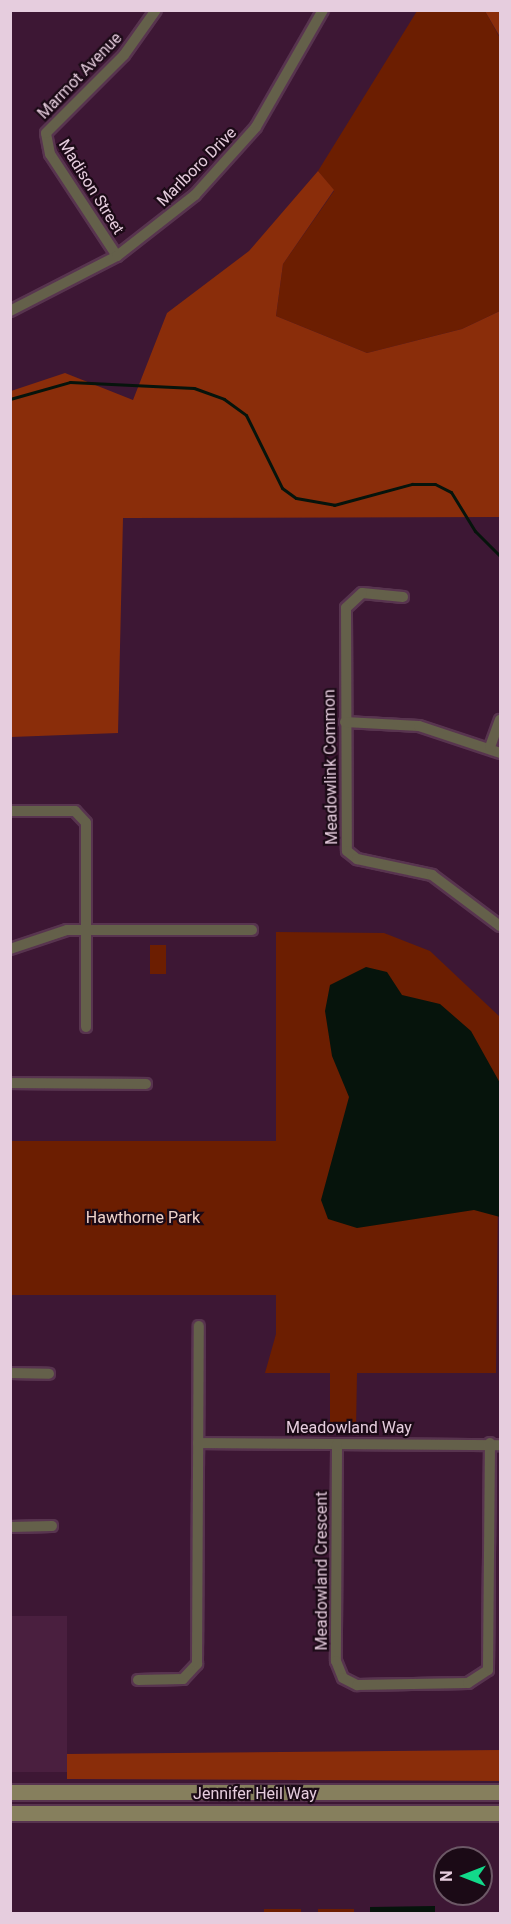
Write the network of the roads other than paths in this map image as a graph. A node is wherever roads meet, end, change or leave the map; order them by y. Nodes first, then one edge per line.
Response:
1 (156, 10) edge
2 (323, 10) edge
3 (46, 133) joint
4 (117, 256) junction
5 (10, 311) edge
6 (403, 597) dead end
7 (501, 720) edge
8 (345, 722) junction
9 (490, 747) junction
10 (501, 753) edge
11 (10, 811) edge
12 (501, 926) edge
13 (87, 929) junction
14 (252, 930) dead end
15 (10, 949) edge
16 (86, 1027) dead end
17 (10, 1083) edge
18 (146, 1084) dead end
19 (199, 1326) dead end
20 (10, 1373) edge
21 (49, 1374) dead end
22 (198, 1443) junction
23 (337, 1444) junction
24 (496, 1444) edge
25 (52, 1526) dead end
26 (10, 1527) edge
27 (138, 1680) dead end
28 (10, 1792) edge
29 (501, 1792) edge
30 (10, 1813) edge
31 (501, 1813) edge

1 - 3 street, Marmot Avenue
2 - 4 street, Marlboro Drive
3 - 4 street, Madison Street
4 - 5 street, Marlboro Drive
6 - 8 street, Meadowlink Common
7 - 9 street
8 - 9 street
8 - 12 street, Meadowlink Common
9 - 10 street
11 - 13 street
13 - 14 street
13 - 15 street
13 - 16 street
17 - 18 street
19 - 22 street
20 - 21 street
22 - 23 street, Meadowland Way
22 - 27 street
23 - 24 street, Meadowland Way
23 - 24 street, Meadowland Crescent
25 - 26 street
28 - 29 main road, Jennifer Heil Way
30 - 31 main road, Jennifer Heil Way

